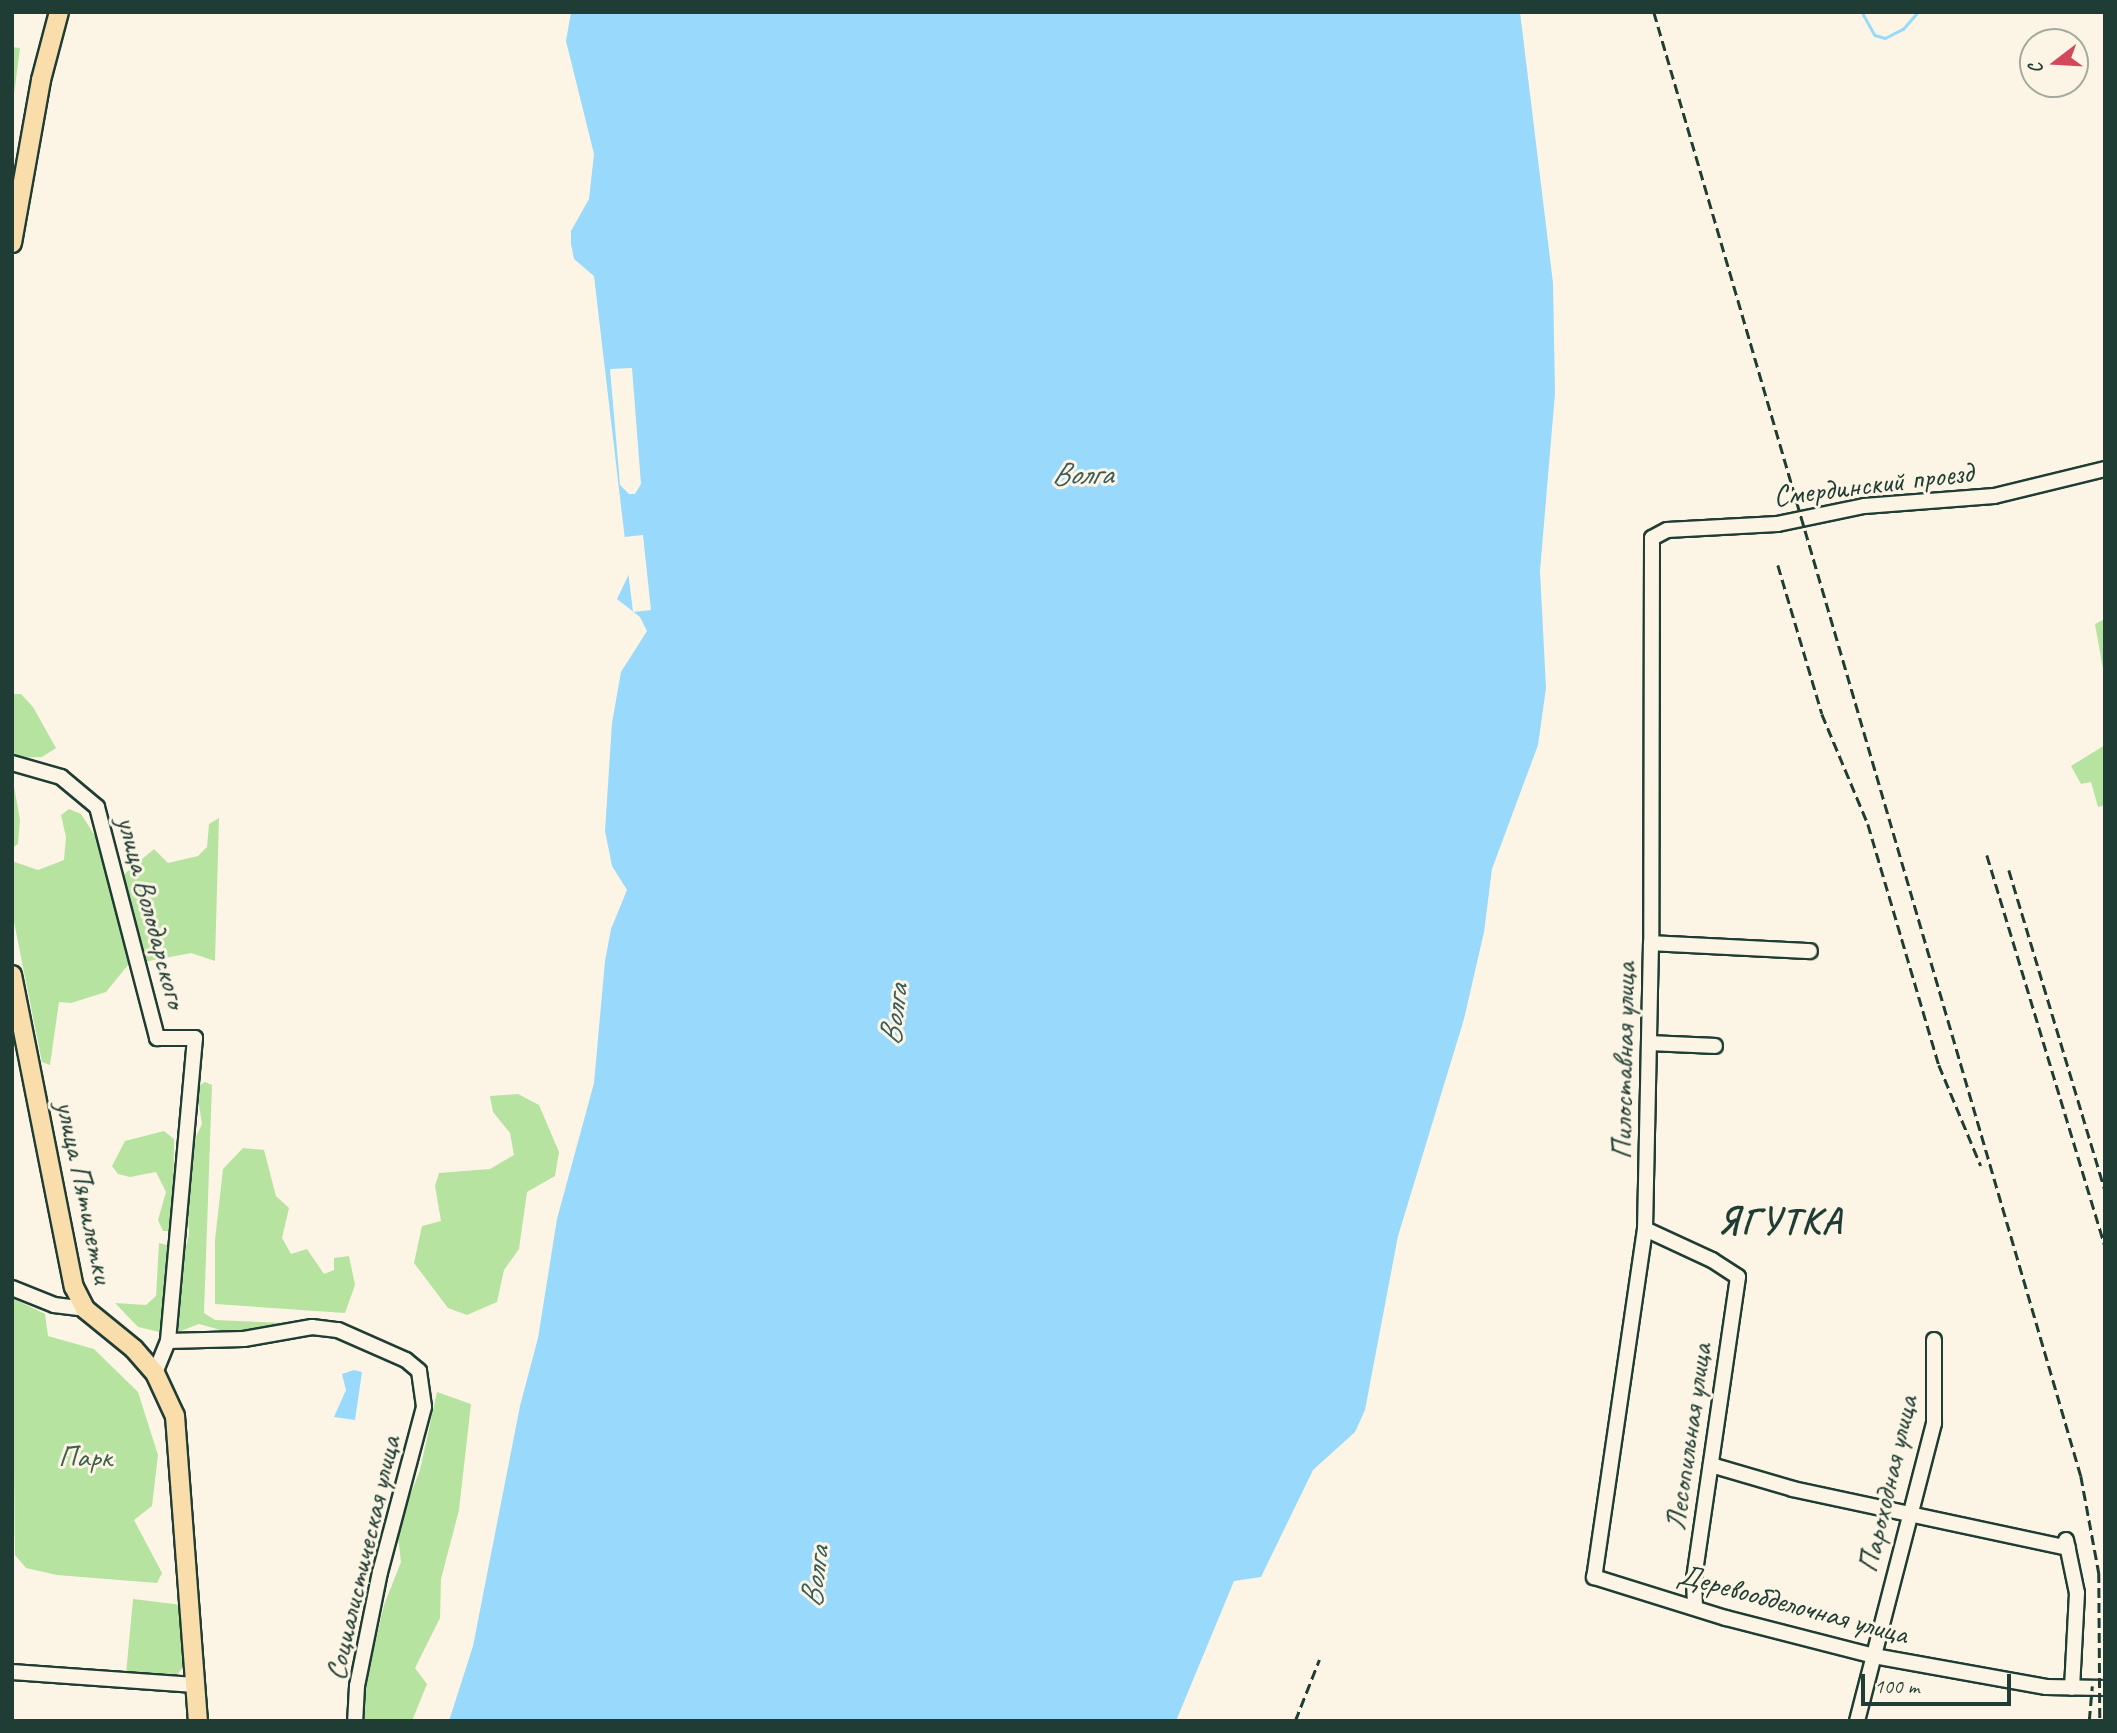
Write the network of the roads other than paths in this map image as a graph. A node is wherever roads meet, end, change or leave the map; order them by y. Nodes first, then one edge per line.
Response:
1 (59, 12) edge
2 (12, 243) edge
3 (2105, 469) edge
4 (1651, 543) joint
5 (12, 763) edge
6 (1651, 943) junction
7 (1810, 951) dead end
8 (12, 975) edge
9 (1650, 1043) junction
10 (1715, 1046) dead end
11 (1645, 1230) junction
12 (12, 1288) edge
13 (85, 1309) junction
14 (1934, 1340) dead end
15 (167, 1341) junction
16 (155, 1373) junction
17 (1711, 1465) junction
18 (1911, 1511) junction
19 (1594, 1577) joint
20 (1695, 1606) junction
21 (1874, 1656) junction
22 (12, 1671) edge
23 (195, 1685) junction
24 (2071, 1688) junction
25 (2105, 1688) edge
26 (198, 1721) edge
27 (355, 1721) edge
28 (1857, 1721) edge

1 - 2 main road
3 - 4 street, Смердинский проезд
4 - 6 street, Пилоставная улица
5 - 15 street, улица Володарского
6 - 7 street
6 - 9 street, Пилоставная улица
8 - 13 main road, улица Пятилетки
9 - 10 street
9 - 11 street, Пилоставная улица
11 - 17 street, Лесопильная улица
11 - 19 street, Пилоставная улица
12 - 13 street
13 - 16 main road, улица Пятилетки
14 - 18 street, Пароходная улица
15 - 16 street
15 - 27 street, Социалистическая улица
16 - 23 main road, улица Пятилетки
17 - 18 street
17 - 20 street, Лесопильная улица
18 - 21 street, Пароходная улица
18 - 24 street
19 - 20 street, Деревообделочная улица
20 - 21 street, Деревообделочная улица
21 - 24 street, Деревообделочная улица
21 - 28 street, Пароходная улица
22 - 23 street
23 - 26 main road, улица Пятилетки
24 - 25 street, Деревообделочная улица

